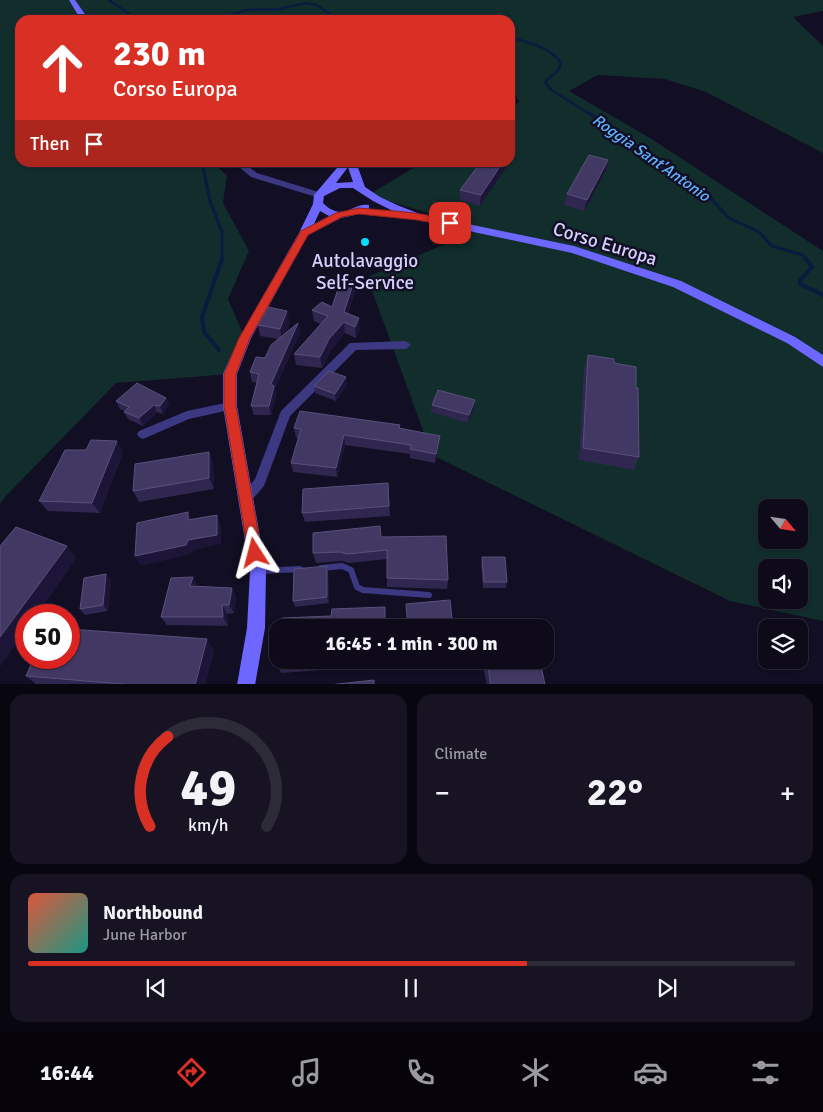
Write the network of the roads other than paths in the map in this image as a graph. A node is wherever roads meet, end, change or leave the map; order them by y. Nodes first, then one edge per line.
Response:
1 (72, 0) edge
2 (82, 15) edge
3 (243, 167) edge
4 (343, 167) edge
5 (353, 167) edge
6 (360, 187) junction
7 (321, 196) junction
8 (368, 196) junction
9 (359, 211) junction
10 (339, 215) junction
11 (417, 217) junction
12 (304, 233) junction
13 (406, 345) dead end
14 (823, 362) edge
15 (230, 406) junction
16 (143, 434) dead end
17 (246, 498) junction
18 (258, 571) junction
19 (428, 595) dead end
20 (246, 684) edge

1 - 2 main road
3 - 7 street
4 - 7 main road
5 - 6 main road
6 - 7 main road
6 - 8 main road
7 - 10 main road
7 - 12 main road
8 - 9 main road
8 - 11 main road
9 - 10 main road
9 - 11 main road, Corso Europa
10 - 12 main road
11 - 14 main road, Corso Europa
12 - 15 main road
13 - 17 street
15 - 16 street
15 - 17 main road
17 - 18 main road
18 - 19 lane
18 - 20 main road

